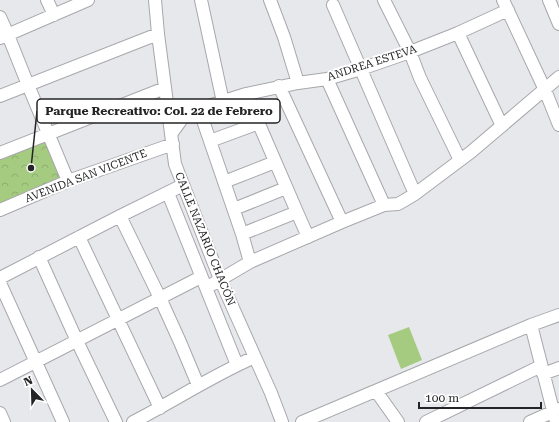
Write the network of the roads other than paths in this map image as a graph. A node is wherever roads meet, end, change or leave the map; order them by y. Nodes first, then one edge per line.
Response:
1 (47, 0) edge
2 (88, 0) edge
3 (155, 0) edge
4 (201, 0) edge
5 (270, 0) edge
6 (384, 0) edge
7 (549, 0) edge
8 (333, 5) dead end
9 (506, 5) edge
10 (54, 15) junction
11 (0, 17) edge
12 (559, 24) edge
13 (458, 32) junction
14 (158, 34) junction
15 (4, 36) edge
16 (410, 52) junction
17 (361, 69) junction
18 (559, 77) edge
19 (327, 79) junction
20 (298, 83) junction
21 (28, 85) junction
22 (279, 86) junction
23 (165, 88) junction
24 (544, 90) junction
25 (246, 94) junction
26 (0, 96) edge
27 (223, 102) junction
28 (199, 109) junction
29 (259, 123) junction
30 (559, 125) edge
31 (502, 126) junction
32 (48, 135) junction
33 (172, 139) junction
34 (210, 141) junction
35 (0, 154) edge
36 (460, 160) junction
37 (275, 162) junction
38 (68, 181) junction
39 (224, 182) junction
40 (183, 185) junction
41 (286, 188) junction
42 (168, 193) junction
43 (416, 194) junction
44 (384, 205) junction
45 (234, 209) junction
46 (0, 210) edge
47 (297, 212) junction
48 (120, 216) junction
49 (342, 222) junction
50 (242, 234) junction
51 (79, 237) junction
52 (308, 237) junction
53 (39, 257) junction
54 (250, 262) junction
55 (0, 278) edge
56 (220, 279) junction
57 (0, 283) edge
58 (203, 283) junction
59 (160, 298) junction
60 (559, 315) edge
61 (118, 319) junction
62 (531, 325) junction
63 (77, 341) junction
64 (255, 357) junction
65 (36, 362) junction
66 (237, 365) junction
67 (559, 368) edge
68 (542, 370) junction
69 (0, 380) edge
70 (198, 386) junction
71 (376, 391) junction
72 (160, 408) junction
73 (0, 413) edge
74 (556, 414) edge
75 (4, 422) edge
76 (63, 422) edge
77 (116, 422) edge
78 (133, 422) edge
79 (282, 422) edge
80 (302, 422) edge
81 (398, 422) edge
82 (426, 422) edge
83 (530, 422) edge

1 - 10 street
2 - 10 street
3 - 14 street, CALLE NAZARIO CHACÓN
4 - 27 street
5 - 20 street
6 - 16 street
7 - 12 street
8 - 17 street
9 - 13 street, ANDREA ESTEVA
9 - 24 street
10 - 15 street
11 - 15 street
13 - 16 street, ANDREA ESTEVA
13 - 31 street
14 - 21 street
14 - 23 street, CALLE NAZARIO CHACÓN
15 - 21 street
16 - 17 street, ANDREA ESTEVA
16 - 36 street
17 - 19 street, ANDREA ESTEVA
17 - 43 street
18 - 24 street
19 - 20 street, ANDREA ESTEVA
19 - 44 street
20 - 22 street, ANDREA ESTEVA
21 - 26 street
21 - 32 street
22 - 25 street, ANDREA ESTEVA
22 - 49 street
23 - 32 street
23 - 33 street, CALLE NAZARIO CHACÓN
24 - 30 street
24 - 31 street
25 - 27 street, ANDREA ESTEVA
25 - 29 street
27 - 28 street, ANDREA ESTEVA
28 - 33 street, ANDREA ESTEVA
28 - 34 street
29 - 34 street
29 - 37 street
31 - 36 street
32 - 35 street
32 - 38 street
33 - 38 street, AVENIDA SAN VICENTE
33 - 40 street, CALLE NAZARIO CHACÓN
34 - 39 street
36 - 43 street
37 - 39 street
37 - 41 street
38 - 46 street, AVENIDA SAN VICENTE
39 - 45 street
40 - 42 street
40 - 56 street, CALLE NAZARIO CHACÓN
41 - 45 street
41 - 47 street
42 - 48 street
42 - 58 street
43 - 44 street
44 - 49 street
45 - 50 street
47 - 50 street
47 - 52 street
48 - 51 street
48 - 59 street
49 - 52 street
50 - 54 street
51 - 53 street
51 - 61 street
52 - 54 street
53 - 55 street
53 - 63 street
54 - 56 street
56 - 58 street
56 - 64 street, CALLE NAZARIO CHACÓN
57 - 65 street
58 - 59 street
58 - 66 street
59 - 61 street
59 - 70 street
60 - 62 street
61 - 63 street
61 - 72 street
62 - 68 street
62 - 71 street
63 - 65 street
63 - 77 street
64 - 66 street
64 - 79 street, CALLE NAZARIO CHACÓN
65 - 69 street
65 - 76 street
66 - 70 street
67 - 68 street
68 - 74 street
68 - 82 street
70 - 72 street
71 - 80 street
71 - 81 street
72 - 78 street
73 - 75 street
74 - 83 street

